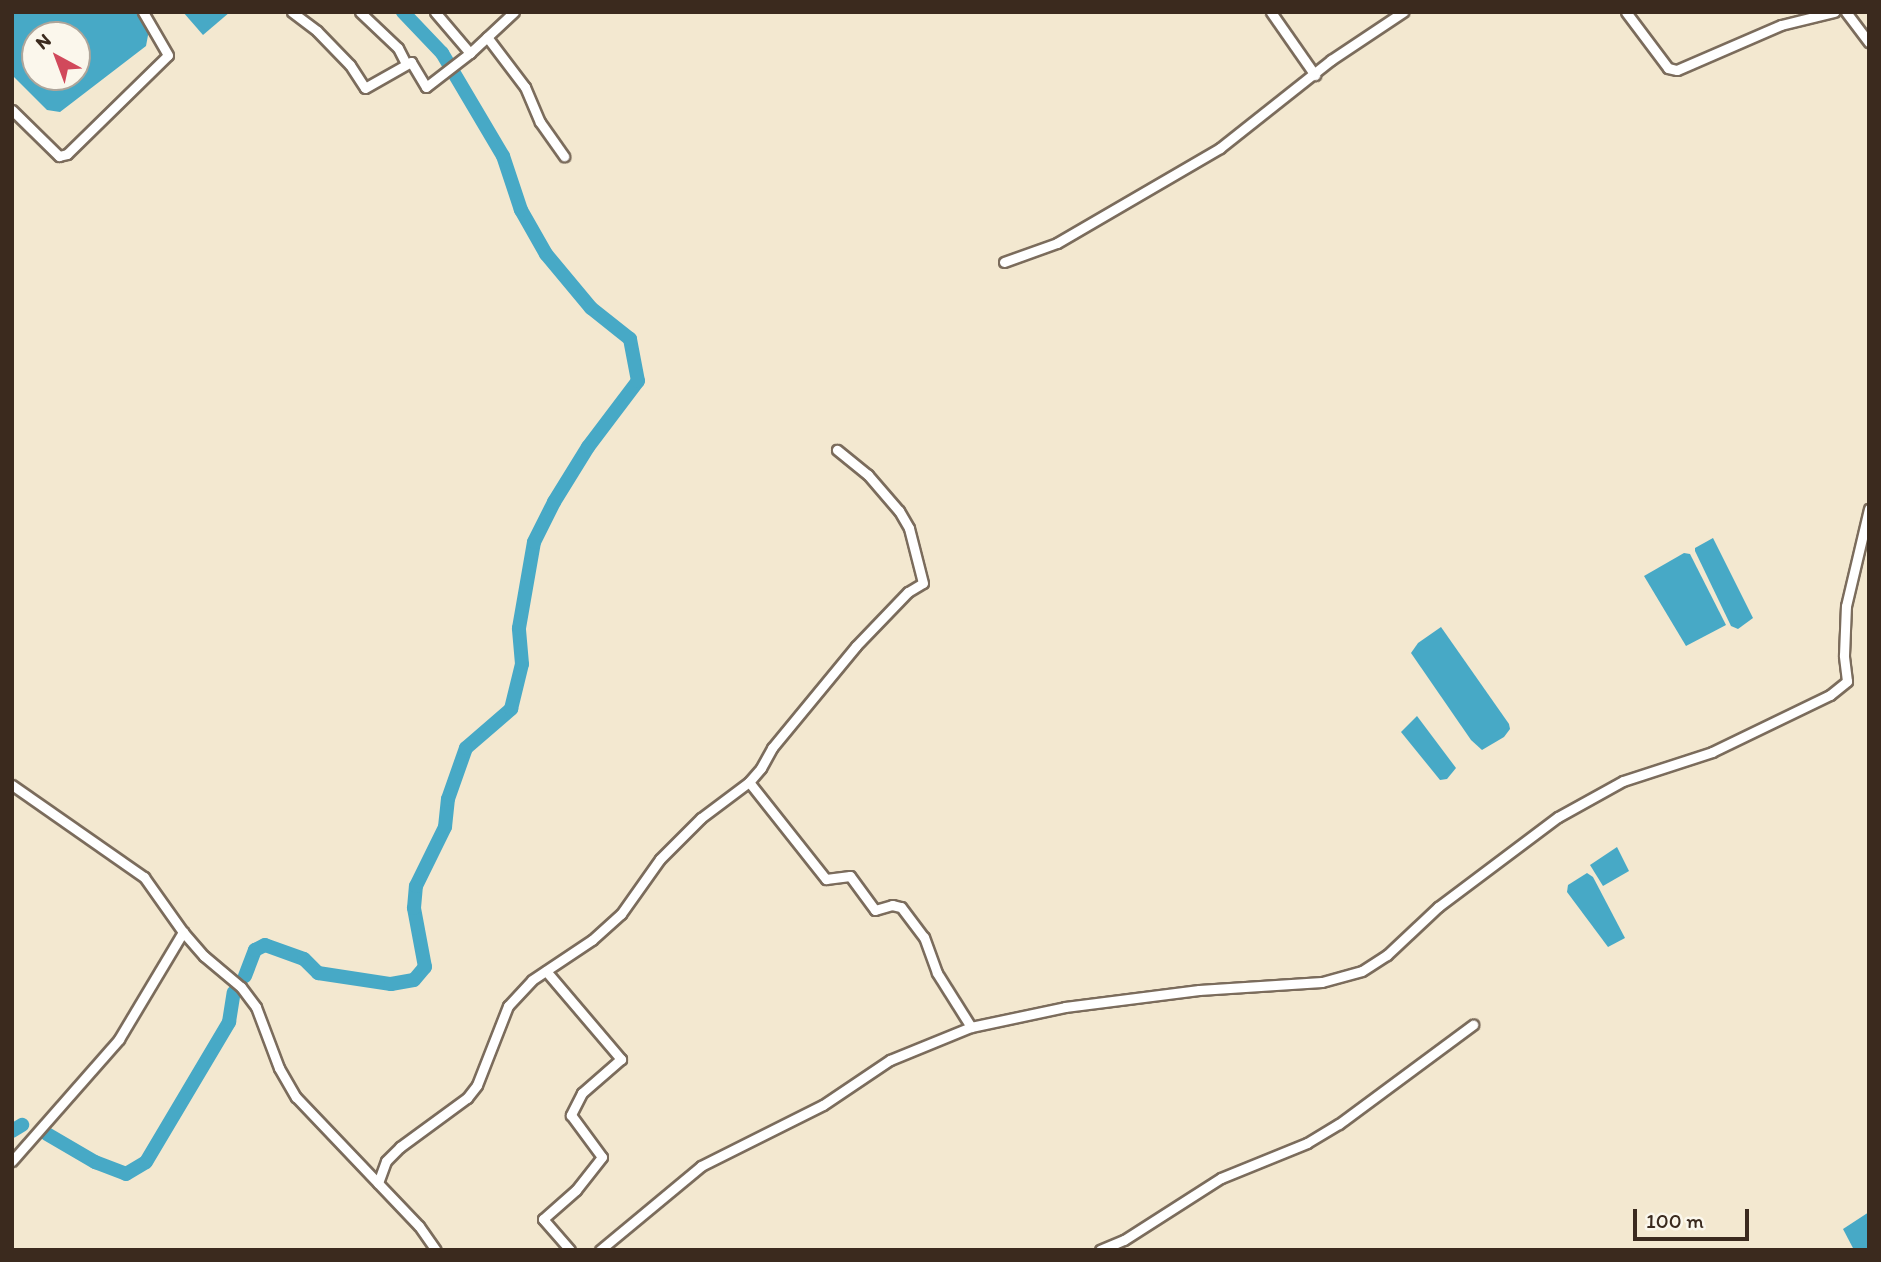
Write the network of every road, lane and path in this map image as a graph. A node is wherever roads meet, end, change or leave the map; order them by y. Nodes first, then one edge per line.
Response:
1 (143, 12) edge
2 (292, 12) edge
3 (360, 12) edge
4 (435, 12) edge
5 (514, 12) edge
6 (1271, 12) edge
7 (1402, 12) edge
8 (1626, 12) edge
9 (1834, 12) edge
10 (1846, 12) edge
11 (487, 37) junction
12 (1869, 42) edge
13 (470, 53) junction
14 (406, 64) junction
15 (1315, 75) junction
16 (12, 110) edge
17 (564, 156) dead end
18 (1004, 262) dead end
19 (837, 450) dead end
20 (1869, 509) edge
21 (749, 782) junction
22 (12, 785) edge
23 (183, 932) junction
24 (546, 971) junction
25 (1473, 1024) dead end
26 (971, 1027) junction
27 (12, 1161) edge
28 (378, 1183) junction
29 (436, 1250) edge
30 (570, 1250) edge
31 (600, 1250) edge
32 (1100, 1250) edge

1 - 16 street
2 - 14 street
3 - 14 street
4 - 13 street
5 - 11 street
6 - 15 street
7 - 15 street
8 - 9 street
10 - 12 street
11 - 13 street
11 - 17 street
13 - 14 street
15 - 18 street
19 - 21 street
20 - 26 street
21 - 24 street
21 - 26 street
22 - 23 street
23 - 27 street
23 - 28 street
24 - 28 street
24 - 30 street
25 - 32 street
26 - 31 street
28 - 29 street

